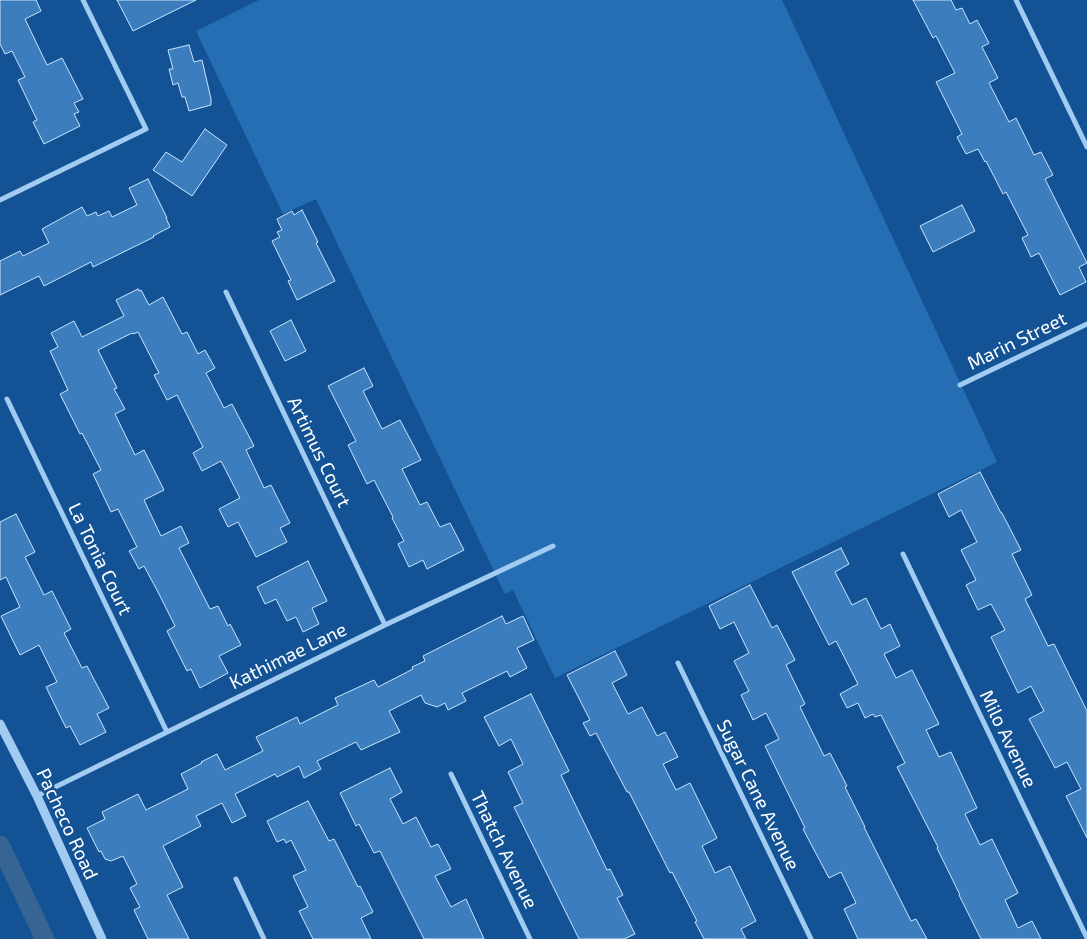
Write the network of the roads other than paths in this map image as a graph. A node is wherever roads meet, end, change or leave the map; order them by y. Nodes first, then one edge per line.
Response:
1 (83, 0) edge
2 (1016, 0) edge
3 (1087, 147) edge
4 (0, 200) edge
5 (226, 292) dead end
6 (1087, 324) edge
7 (960, 385) dead end
8 (7, 399) dead end
9 (553, 546) dead end
10 (902, 554) dead end
11 (386, 625) junction
12 (678, 663) dead end
13 (0, 724) edge
14 (167, 732) junction
15 (451, 774) dead end
16 (37, 796) junction
17 (236, 879) dead end
18 (1087, 938) edge
19 (102, 939) edge
20 (264, 939) edge
21 (530, 939) edge
22 (811, 939) edge

1 - 4 street
2 - 3 street
5 - 11 street, Artimus Court
6 - 7 street, Marin Street
8 - 14 street, La Tonia Court
9 - 11 street, Kathimae Lane
10 - 18 street, Milo Avenue
11 - 14 street, Kathimae Lane
12 - 22 street, Sugar Cane Avenue
13 - 16 street, Pacheco Road
14 - 16 street, Kathimae Lane
15 - 21 street, Thatch Avenue
16 - 19 street, Pacheco Road
17 - 20 street

